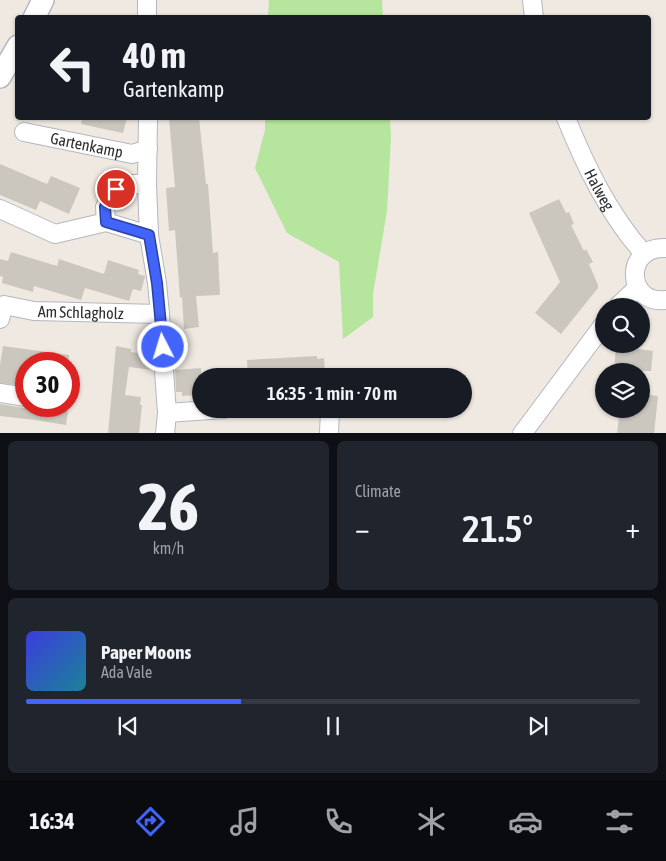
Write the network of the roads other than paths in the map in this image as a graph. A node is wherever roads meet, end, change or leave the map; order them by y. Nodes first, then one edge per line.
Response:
1 (43, 0) edge
2 (147, 0) edge
3 (532, 0) edge
4 (36, 15) edge
5 (147, 15) edge
6 (534, 15) edge
7 (15, 51) edge
8 (0, 77) edge
9 (148, 120) edge
10 (567, 120) edge
11 (24, 132) dead end
12 (148, 149) junction
13 (147, 184) junction
14 (0, 209) edge
15 (106, 222) junction
16 (149, 235) junction
17 (666, 248) edge
18 (644, 254) junction
19 (638, 287) junction
20 (626, 298) edge
21 (666, 300) edge
22 (1, 309) edge
23 (160, 314) junction
24 (595, 336) edge
25 (0, 393) edge
26 (15, 396) edge
27 (192, 411) edge
28 (167, 413) junction
29 (330, 418) edge
30 (165, 433) edge
31 (329, 433) edge
32 (523, 433) edge

1 - 4 street
2 - 5 street
3 - 6 street
7 - 8 street
9 - 12 street, Gartenkamp
10 - 18 street, Halweg
11 - 12 street, Gartenkamp
12 - 13 street, Gartenkamp
13 - 15 street, Gartenkamp
13 - 16 street, Gartenkamp
14 - 15 street
15 - 16 street
16 - 23 street, Gartenkamp
17 - 18 street
18 - 19 street
19 - 20 street
19 - 21 street
22 - 23 street, Am Schlagholz
23 - 28 street, Gartenkamp
24 - 32 street
25 - 26 street
27 - 28 street
28 - 30 street, Gartenkamp
29 - 31 street

